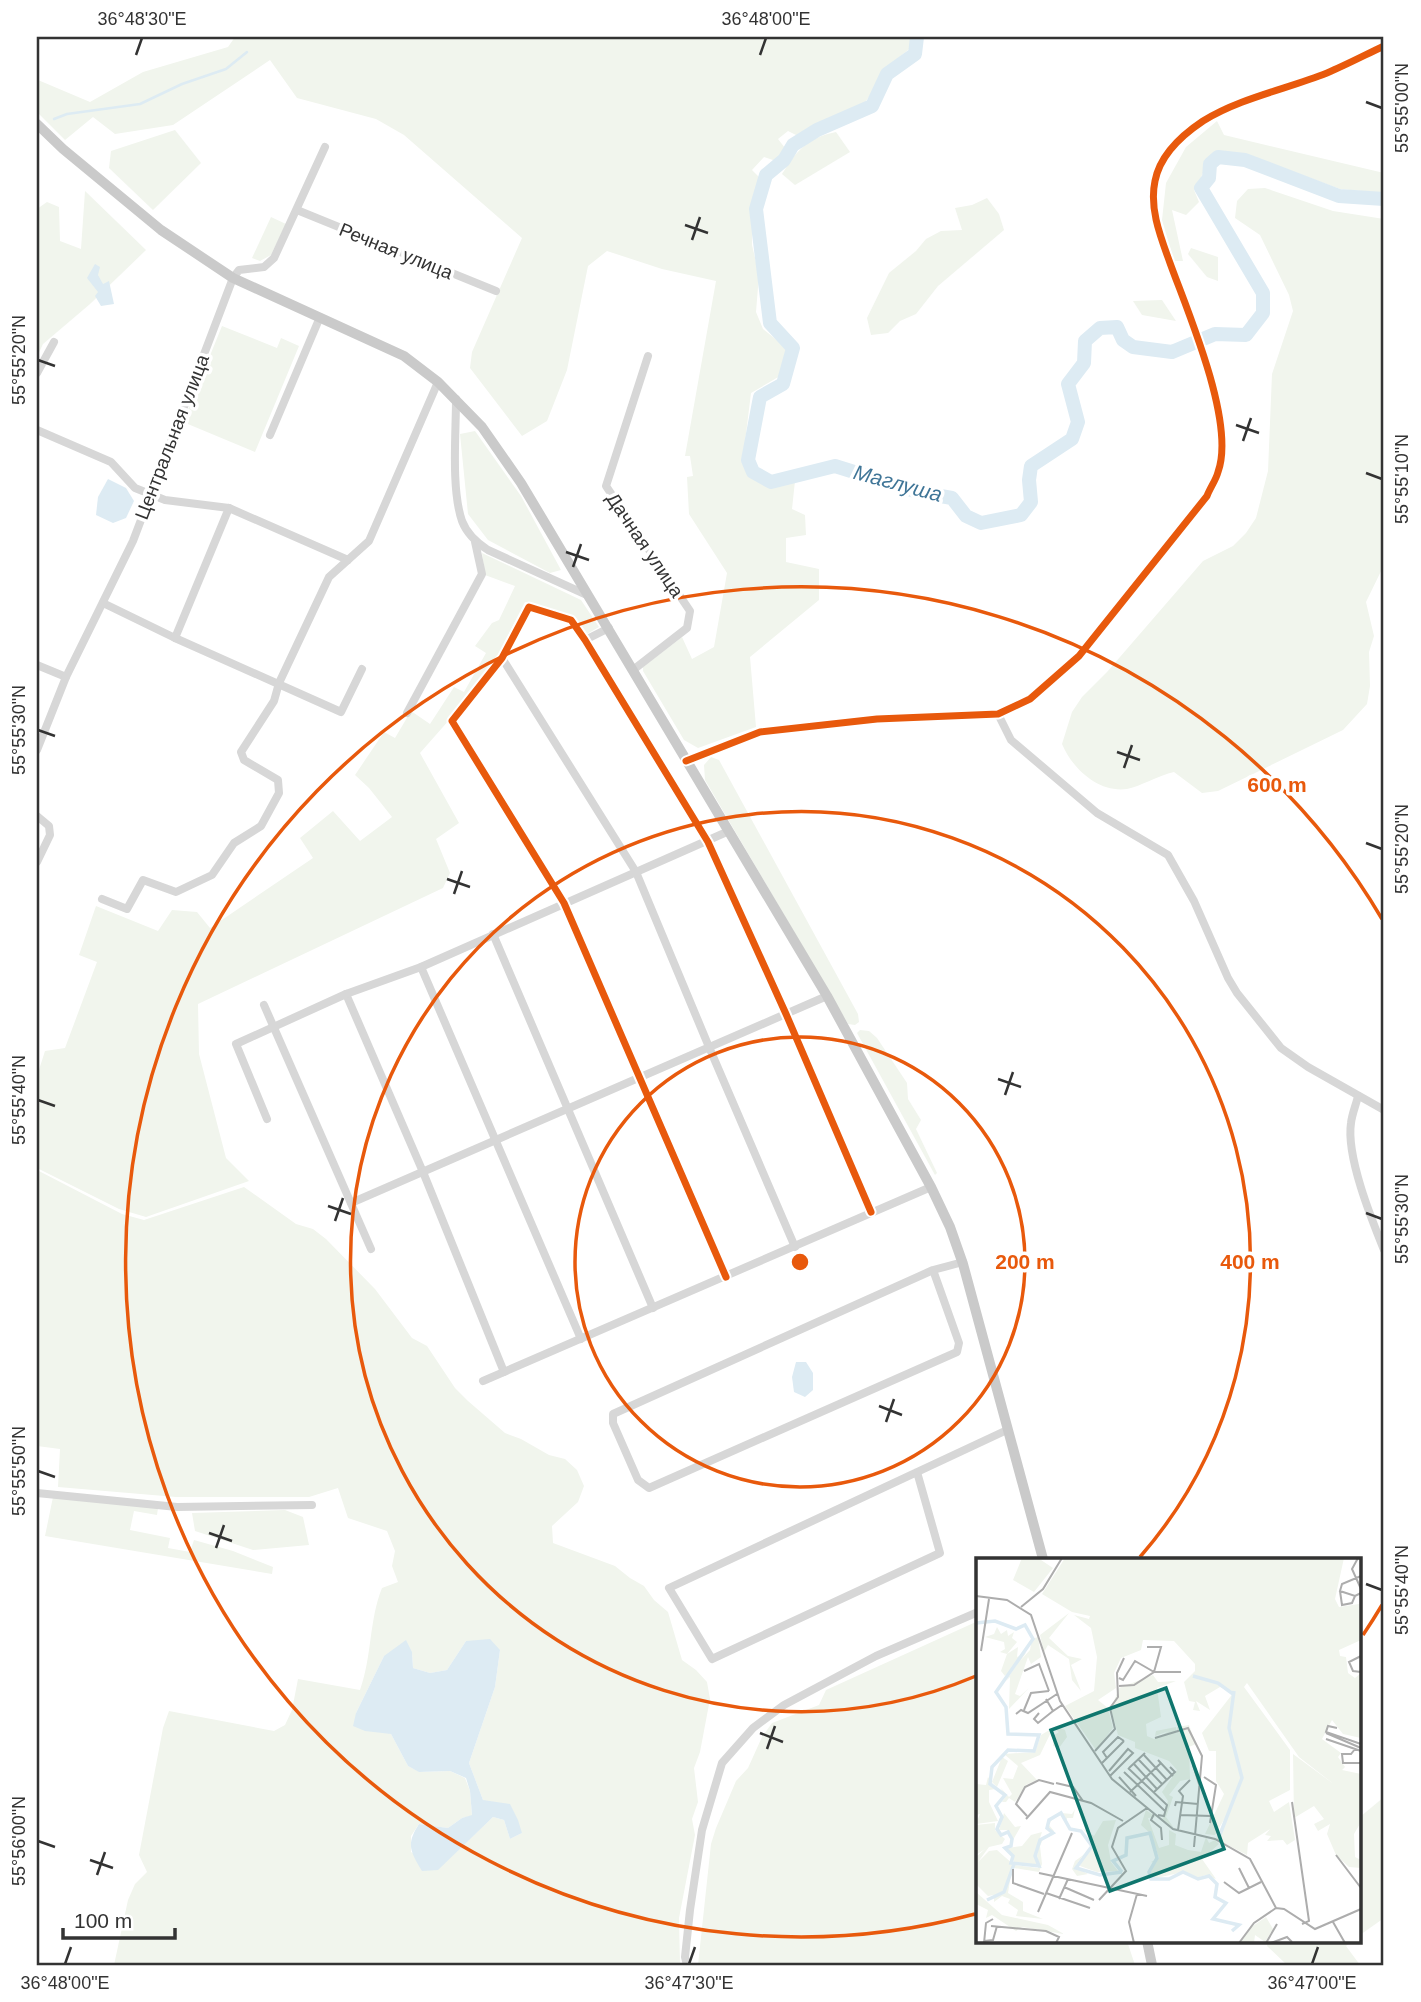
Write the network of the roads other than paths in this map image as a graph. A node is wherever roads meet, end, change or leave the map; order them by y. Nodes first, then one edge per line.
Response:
1 (1384, 46) edge
2 (37, 124) edge
3 (325, 147) dead end
4 (297, 211) junction
5 (233, 278) junction
6 (496, 291) dead end
7 (320, 317) junction
8 (54, 342) dead end
9 (648, 356) dead end
10 (37, 373) edge
11 (438, 382) junction
12 (456, 399) junction
13 (37, 430) edge
14 (270, 435) dead end
15 (150, 494) junction
16 (229, 508) junction
17 (475, 542) junction
18 (348, 560) junction
19 (587, 595) junction
20 (103, 603) junction
21 (609, 628) junction
22 (175, 638) junction
23 (585, 640) junction
24 (502, 658) junction
25 (37, 665) edge
26 (362, 669) dead end
27 (633, 670) junction
28 (66, 677) junction
29 (279, 683) junction
30 (407, 713) dead end
31 (998, 714) junction
32 (38, 745) edge
33 (686, 761) junction
34 (37, 816) edge
35 (729, 831) junction
36 (708, 842) junction
37 (37, 862) edge
38 (636, 872) junction
39 (102, 899) dead end
40 (565, 903) junction
41 (493, 934) junction
42 (421, 967) junction
43 (346, 995) junction
44 (827, 996) junction
45 (264, 1006) dead end
46 (786, 1014) junction
47 (274, 1027) junction
48 (709, 1047) junction
49 (639, 1078) junction
50 (1358, 1096) junction
51 (568, 1109) junction
52 (1384, 1110) edge
53 (267, 1119) dead end
54 (494, 1141) junction
55 (423, 1172) junction
56 (931, 1187) junction
57 (351, 1203) junction
58 (871, 1212) junction
59 (795, 1247) junction
60 (371, 1249) dead end
61 (1384, 1250) edge
62 (963, 1262) junction
63 (933, 1270) junction
64 (726, 1277) junction
65 (653, 1308) junction
66 (581, 1339) junction
67 (504, 1372) junction
68 (483, 1381) dead end
69 (1007, 1430) junction
70 (917, 1472) junction
71 (37, 1493) edge
72 (312, 1505) dead end
73 (1043, 1558) edge
74 (976, 1613) edge
75 (1147, 1942) edge
76 (687, 1965) edge
77 (1153, 1965) edge

1 - 31 street
2 - 5 main road
3 - 4 street
4 - 5 street
4 - 6 street, Речная улица
5 - 7 main road
5 - 15 street, Центральная улица
7 - 11 main road
7 - 14 street
8 - 10 street
9 - 27 street, Дачная улица
11 - 12 main road
11 - 18 street
12 - 17 street
12 - 19 main road
13 - 15 street
15 - 16 street
15 - 20 street, Центральная улица
16 - 18 street
16 - 22 street
17 - 19 street
17 - 30 street
18 - 29 street
19 - 21 main road
20 - 22 street
20 - 28 street, Центральная улица
21 - 23 street
21 - 27 main road
22 - 29 street
23 - 24 street
23 - 36 street
24 - 38 street
24 - 40 street
25 - 28 street
26 - 29 street
27 - 33 main road
28 - 32 street, Центральная улица
29 - 39 street
31 - 33 street
31 - 50 street
33 - 35 main road
34 - 37 street
35 - 36 street
35 - 44 main road
36 - 38 street
36 - 46 street
38 - 40 street
38 - 48 street
40 - 41 street
40 - 49 street
41 - 42 street
41 - 51 street
42 - 43 street
42 - 54 street
43 - 47 street
43 - 55 street
44 - 46 street
44 - 56 main road
45 - 47 street
46 - 48 street
46 - 58 street
47 - 53 street
47 - 57 street
48 - 49 street
48 - 59 street
49 - 51 street
49 - 64 street
50 - 52 street
50 - 61 street
51 - 54 street
51 - 65 street
54 - 55 street
54 - 66 street
55 - 57 street
55 - 67 street
56 - 58 street
56 - 62 main road
57 - 60 street
58 - 59 street
59 - 64 street
62 - 63 street
62 - 69 main road
63 - 63 street
64 - 65 street
65 - 66 street
66 - 67 street
67 - 68 street
69 - 70 street
69 - 73 main road
70 - 70 street
71 - 72 street
74 - 76 street
75 - 77 main road

